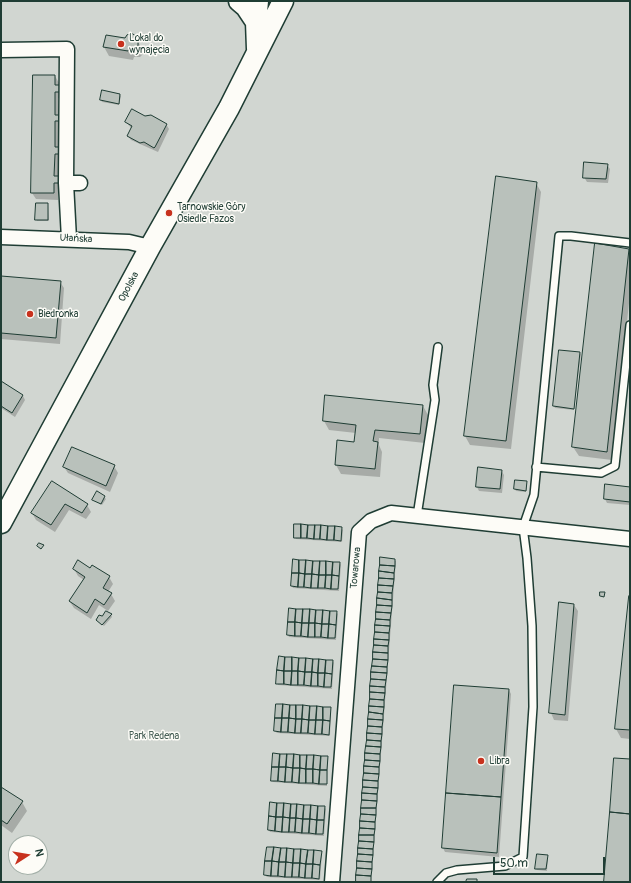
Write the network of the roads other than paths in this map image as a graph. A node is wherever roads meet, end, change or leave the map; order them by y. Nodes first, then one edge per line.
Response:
1 (239, 1) edge
2 (258, 1) edge
3 (272, 1) edge
4 (283, 1) edge
5 (265, 21) junction
6 (1, 50) edge
7 (1, 237) edge
8 (69, 239) junction
9 (630, 242) edge
10 (150, 247) junction
11 (630, 325) edge
12 (438, 347) dead end
13 (536, 467) junction
14 (417, 516) junction
15 (1, 523) edge
16 (523, 527) junction
17 (630, 539) edge
18 (332, 882) edge
19 (437, 882) edge

1 - 5 street
2 - 5 street, Opolska
3 - 5 street, Opolska
4 - 5 street
5 - 10 street, Opolska
6 - 8 street
7 - 8 street, Ułańska
8 - 10 street, Ułańska
9 - 13 lane
10 - 15 street, Opolska
11 - 13 lane
12 - 14 lane
13 - 16 lane
14 - 16 street, Towarowa
14 - 18 street, Towarowa
16 - 17 street, Towarowa
16 - 19 lane

